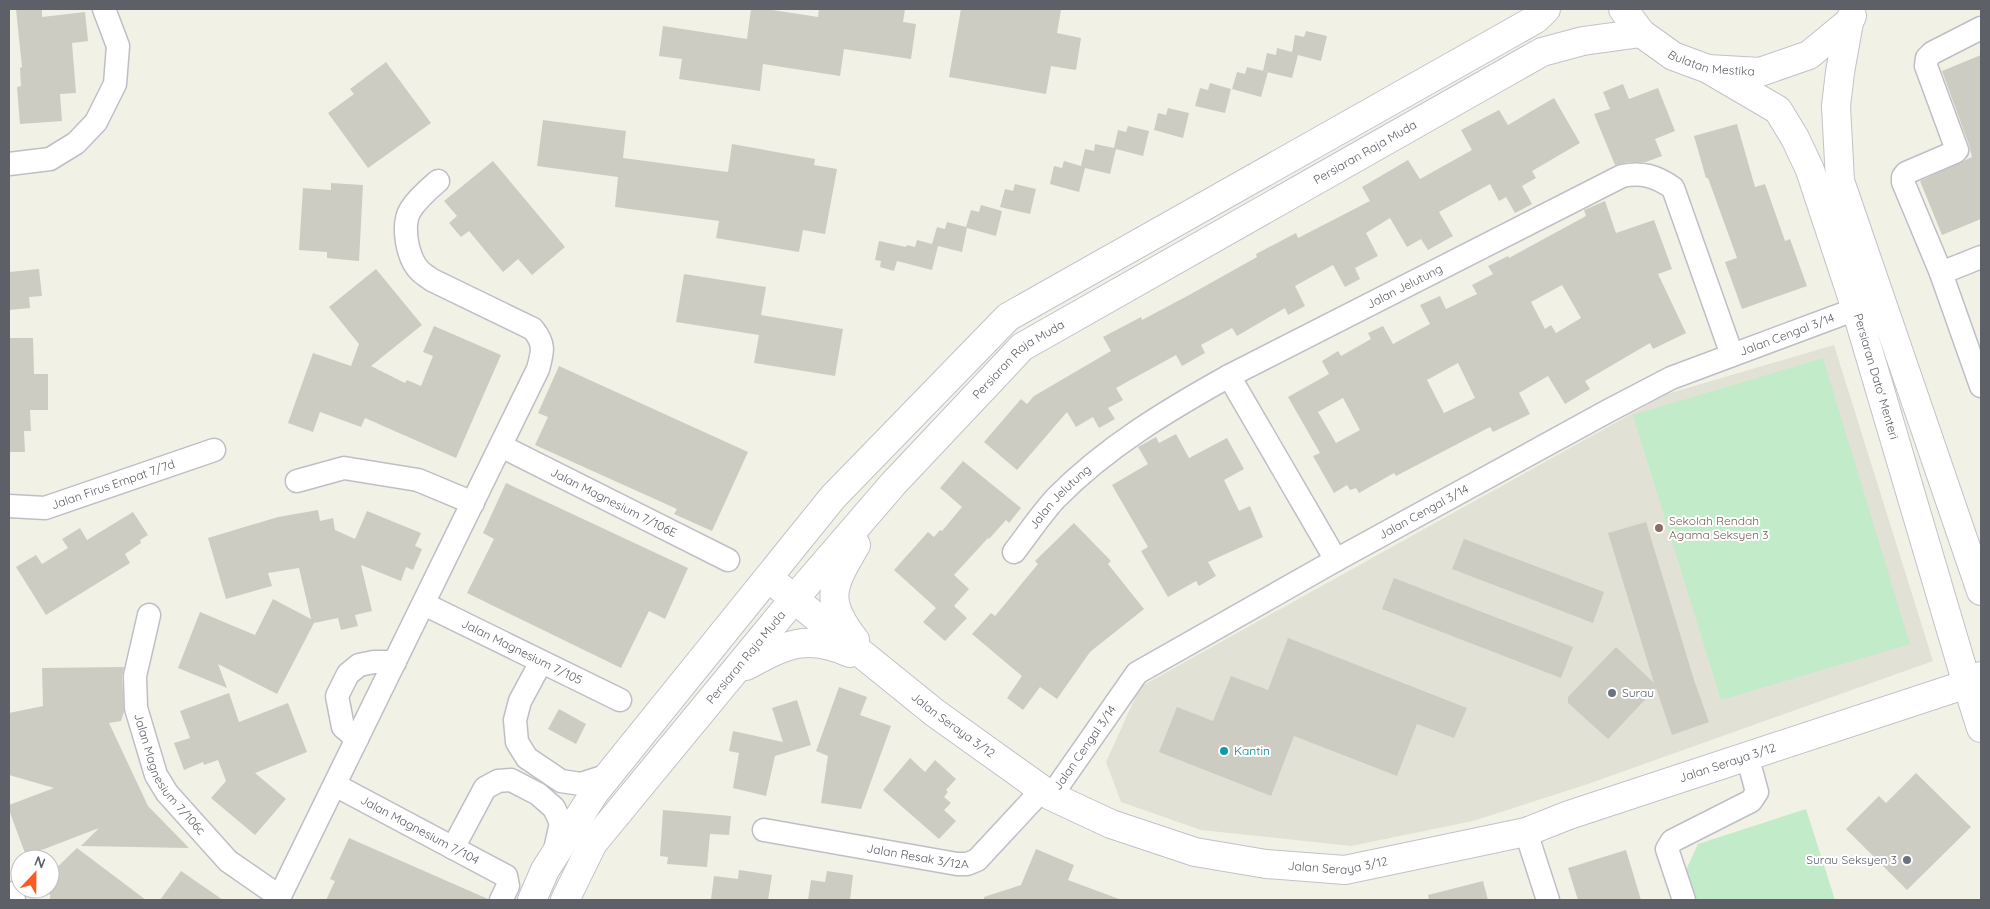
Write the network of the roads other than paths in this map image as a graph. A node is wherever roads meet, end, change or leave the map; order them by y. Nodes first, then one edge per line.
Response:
1 (104, 9) edge
2 (1546, 9) edge
3 (1623, 9) edge
4 (1853, 16) edge
5 (1981, 28) edge
6 (1641, 33) junction
7 (1708, 69) junction
8 (9, 164) edge
9 (438, 181) dead end
10 (1981, 257) edge
11 (1941, 273) junction
12 (1856, 309) junction
13 (1732, 355) junction
14 (1230, 376) junction
15 (1981, 386) edge
16 (501, 446) junction
17 (214, 450) dead end
18 (298, 481) dead end
19 (893, 484) junction
20 (473, 503) junction
21 (9, 506) edge
22 (1014, 552) dead end
23 (728, 560) dead end
24 (1336, 560) junction
25 (770, 576) junction
26 (1981, 591) edge
27 (794, 599) junction
28 (424, 604) junction
29 (149, 615) dead end
30 (395, 662) junction
31 (541, 662) junction
32 (874, 664) junction
33 (734, 672) junction
34 (1974, 680) edge
35 (620, 700) dead end
36 (1981, 728) edge
37 (357, 739) junction
38 (1747, 755) junction
39 (606, 776) junction
40 (335, 785) junction
41 (1047, 793) junction
42 (764, 830) dead end
43 (1526, 832) junction
44 (453, 848) junction
45 (554, 855) junction
46 (9, 893) edge
47 (279, 899) edge
48 (14, 900) edge
49 (502, 900) edge
50 (532, 900) edge
51 (564, 900) edge
52 (1548, 900) edge
53 (1684, 900) edge

1 - 8 street
2 - 25 main road
3 - 6 main road, Bulatan Mestika
4 - 7 main road, Bulatan Mestika
4 - 26 main road
5 - 11 street
6 - 7 main road, Bulatan Mestika
6 - 19 main road, Persiaran Raja Muda
7 - 12 main road, Persiaran Dato' Menteri
9 - 16 street
10 - 11 street
11 - 15 street
12 - 13 street, Jalan Cengal 3/14
12 - 34 main road, Persiaran Dato' Menteri
13 - 14 street, Jalan Jelutung
13 - 24 street, Jalan Cengal 3/14
14 - 22 street, Jalan Jelutung
14 - 24 street
16 - 20 street
16 - 23 street, Jalan Magnesium 7/106E
17 - 21 street, Jalan Firus Empat 7/7d
18 - 20 street
19 - 27 main road, Persiaran Raja Muda
19 - 32 main road
20 - 28 street
24 - 41 street, Jalan Cengal 3/14
25 - 27 main road, Jalan Seraya 3/12
25 - 39 main road
27 - 32 main road, Jalan Seraya 3/12
27 - 33 main road, Persiaran Raja Muda
28 - 30 street
28 - 31 street, Jalan Magnesium 7/105
29 - 47 street, Jalan Magnesium 7/106c
30 - 37 street
30 - 37 street
31 - 35 street, Jalan Magnesium 7/105
31 - 39 street
32 - 33 main road
32 - 41 main road, Jalan Seraya 3/12
33 - 51 main road, Persiaran Raja Muda
34 - 36 main road, Persiaran Dato' Menteri
34 - 38 main road, Jalan Seraya 3/12
37 - 40 street
38 - 43 main road, Jalan Seraya 3/12
38 - 53 street
39 - 45 main road
40 - 44 street, Jalan Magnesium 7/104
40 - 47 street
41 - 42 street, Jalan Resak 3/12A
41 - 43 main road, Jalan Seraya 3/12
43 - 52 street
44 - 45 street
44 - 49 street, Jalan Magnesium 7/104
45 - 50 main road
46 - 48 street

